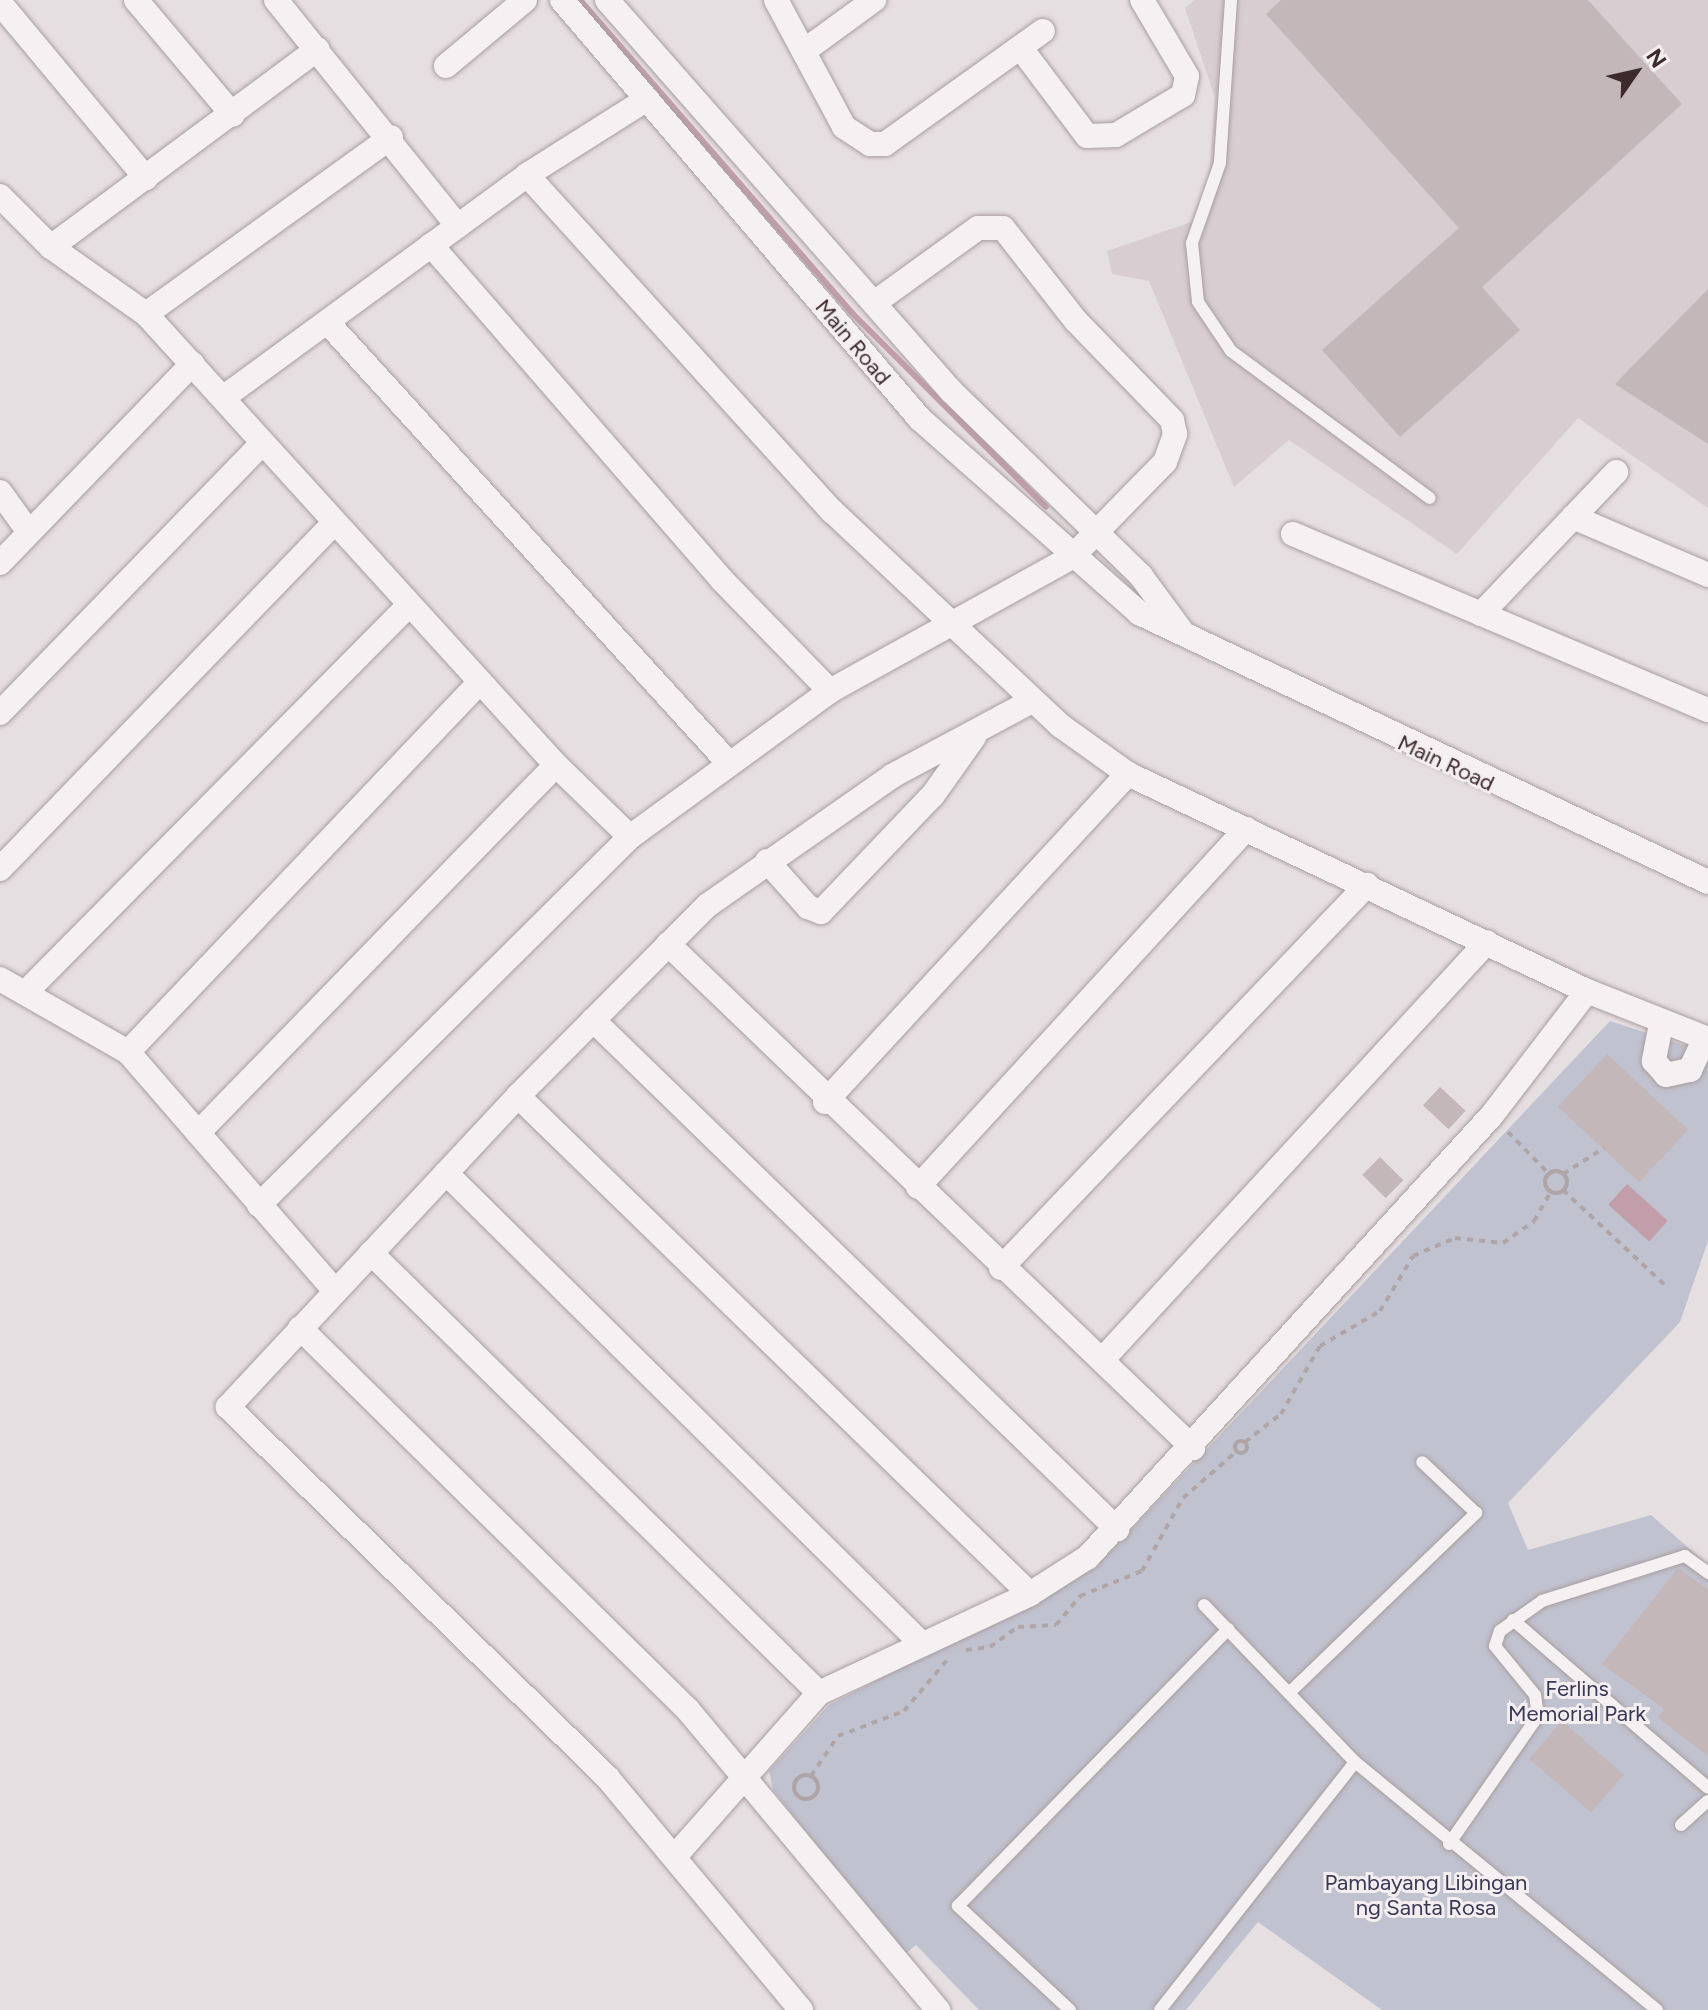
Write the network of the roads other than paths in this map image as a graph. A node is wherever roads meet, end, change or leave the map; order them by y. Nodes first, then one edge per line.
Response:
1 (136, 0) edge
2 (276, 0) edge
3 (525, 0) edge
4 (562, 0) edge
5 (607, 0) edge
6 (776, 0) edge
7 (874, 0) edge
8 (1142, 0) edge
9 (1231, 0) edge
10 (0, 3) edge
11 (1043, 31) dead end
12 (318, 49) junction
13 (804, 51) junction
14 (1023, 51) junction
15 (446, 66) dead end
16 (647, 99) junction
17 (233, 115) junction
18 (391, 137) junction
19 (527, 175) junction
20 (146, 178) junction
21 (0, 196) edge
22 (458, 226) junction
23 (431, 245) junction
24 (51, 247) junction
25 (878, 300) junction
26 (146, 314) junction
27 (328, 323) junction
28 (192, 364) junction
29 (224, 397) junction
30 (262, 444) junction
31 (1616, 472) dead end
32 (0, 492) edge
33 (1430, 498) dead end
34 (1573, 517) junction
35 (333, 524) junction
36 (1097, 531) junction
37 (29, 532) junction
38 (1293, 534) dead end
39 (1072, 557) junction
40 (0, 563) edge
41 (1708, 575) edge
42 (409, 605) junction
43 (1481, 614) junction
44 (950, 626) junction
45 (1187, 638) junction
46 (480, 682) junction
47 (830, 691) junction
48 (1030, 702) junction
49 (1708, 710) edge
50 (0, 713) edge
51 (977, 732) junction
52 (726, 760) junction
53 (556, 765) junction
54 (1128, 774) junction
55 (1246, 829) junction
56 (630, 837) junction
57 (767, 861) junction
58 (0, 869) edge
59 (1708, 882) edge
60 (1367, 885) junction
61 (1487, 942) junction
62 (668, 944) junction
63 (0, 979) edge
64 (1587, 991) junction
65 (26, 992) junction
66 (593, 1020) junction
67 (1661, 1024) junction
68 (1706, 1038) edge
69 (128, 1052) junction
70 (518, 1096) junction
71 (825, 1102) junction
72 (198, 1133) junction
73 (446, 1173) junction
74 (918, 1187) junction
75 (259, 1205) junction
76 (371, 1253) junction
77 (1001, 1268) junction
78 (335, 1291) junction
79 (300, 1328) junction
80 (1102, 1360) junction
81 (1193, 1448) junction
82 (1422, 1462) dead end
83 (1117, 1529) junction
84 (1708, 1573) edge
85 (1030, 1594) junction
86 (1204, 1605) dead end
87 (1513, 1620) junction
88 (1228, 1629) junction
89 (922, 1644) junction
90 (819, 1693) junction
91 (1289, 1693) junction
92 (1355, 1762) junction
93 (746, 1781) junction
94 (1708, 1788) edge
95 (1708, 1801) edge
96 (1681, 1825) dead end
97 (1449, 1844) junction
98 (677, 1854) junction
99 (801, 2010) edge
100 (938, 2010) edge
101 (1070, 2010) edge
102 (1160, 2010) edge
103 (1657, 2010) edge

1 - 17 street
2 - 12 street
3 - 15 street
4 - 16 street, Main Road
5 - 25 street, Main Road
6 - 13 street
7 - 13 street
8 - 14 street
9 - 33 lane
10 - 20 street
11 - 14 street
12 - 17 street
12 - 18 street
13 - 14 street
16 - 19 street
16 - 39 street, Main Road
17 - 20 street
18 - 22 street
18 - 26 street
19 - 22 street
19 - 44 street
20 - 24 street
21 - 24 street
22 - 23 street
23 - 27 street
23 - 47 street
24 - 26 street
25 - 36 street, Main Road
25 - 36 street
26 - 28 street
27 - 29 street
27 - 52 street
28 - 29 street
28 - 37 street
29 - 30 street
30 - 35 street
30 - 50 street
31 - 34 street
32 - 37 street
34 - 41 street
34 - 43 street
35 - 42 street
35 - 58 street
36 - 39 street
36 - 45 street, Main Road
37 - 40 street
38 - 43 street
39 - 44 street
39 - 45 street, Main Road
42 - 46 street
42 - 65 street
43 - 49 street
44 - 47 street
44 - 48 street
45 - 59 street, Main Road
46 - 53 street
46 - 69 street
47 - 52 street
48 - 51 street
48 - 54 street
51 - 57 street
51 - 57 street
52 - 56 street
53 - 56 street
53 - 72 street
54 - 55 street
54 - 71 street
55 - 60 street
55 - 74 street
56 - 75 street
57 - 62 street
60 - 61 street
60 - 77 street
61 - 64 street
61 - 80 street
62 - 66 street
62 - 71 street
63 - 65 street
64 - 67 street
64 - 81 street
65 - 69 street
66 - 70 street
66 - 83 street
67 - 68 street
67 - 68 street
69 - 72 street
70 - 73 street
70 - 85 street
71 - 74 street
72 - 75 street
73 - 76 street
73 - 89 street
74 - 77 street
75 - 78 street
76 - 78 street
76 - 90 street
77 - 80 street
78 - 79 street
79 - 93 street
79 - 98 street
80 - 81 street
81 - 83 street
82 - 91 lane
83 - 85 street
84 - 87 lane
85 - 89 street
86 - 88 lane
87 - 94 lane
87 - 97 lane
88 - 91 lane
88 - 101 lane
89 - 90 street
90 - 93 street
91 - 92 lane
92 - 97 lane
92 - 102 lane
93 - 98 street
93 - 100 street
95 - 96 lane
97 - 103 lane
98 - 99 street

